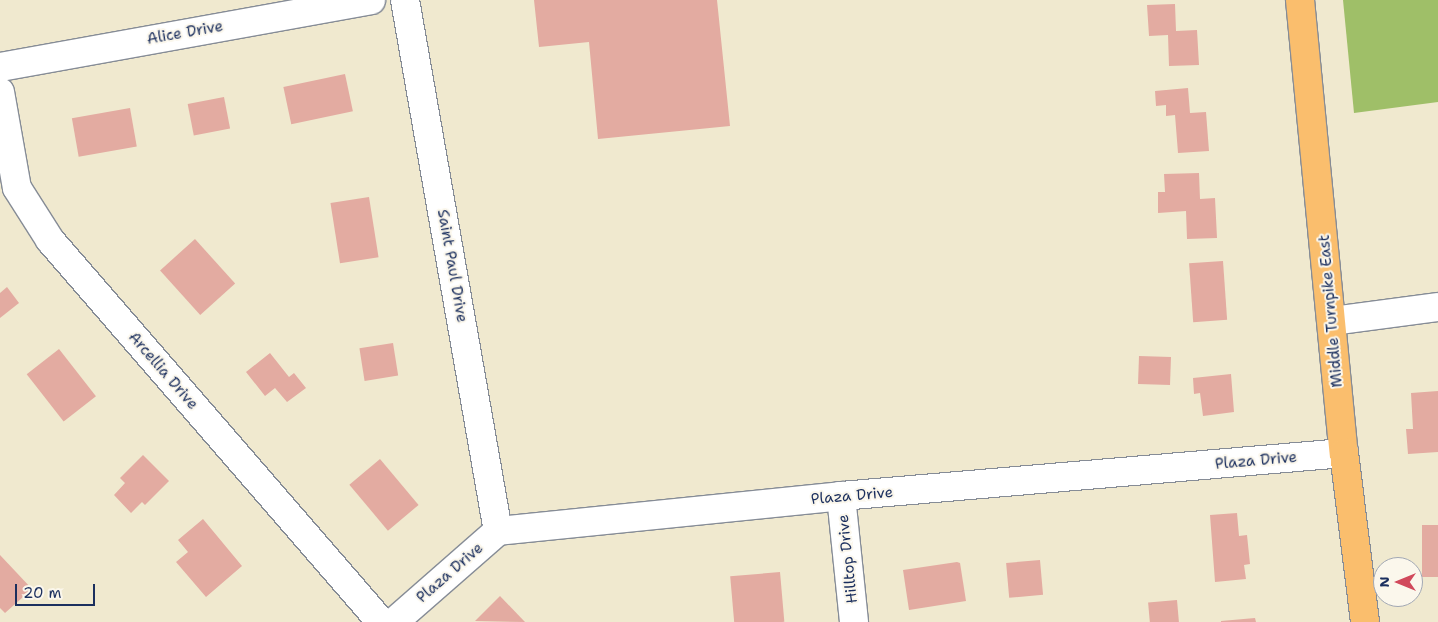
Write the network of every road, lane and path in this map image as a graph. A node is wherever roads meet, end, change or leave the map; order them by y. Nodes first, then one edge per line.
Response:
1 (371, 0) edge
2 (405, 0) edge
3 (1300, 0) edge
4 (0, 67) edge
5 (0, 92) edge
6 (1438, 307) edge
7 (1332, 320) junction
8 (1344, 453) junction
9 (841, 496) junction
10 (498, 531) junction
11 (381, 622) edge
12 (394, 622) edge
13 (854, 622) edge
14 (1365, 622) edge

1 - 4 street, Alice Drive
2 - 10 street, Saint Paul Drive
3 - 7 main road, Middle Turnpike East
5 - 11 street, Arcellia Drive
6 - 7 street
7 - 8 main road, Middle Turnpike East
8 - 9 street, Plaza Drive
8 - 14 main road, Middle Turnpike East
9 - 10 street, Plaza Drive
9 - 13 street, Hilltop Drive
10 - 12 street, Plaza Drive

